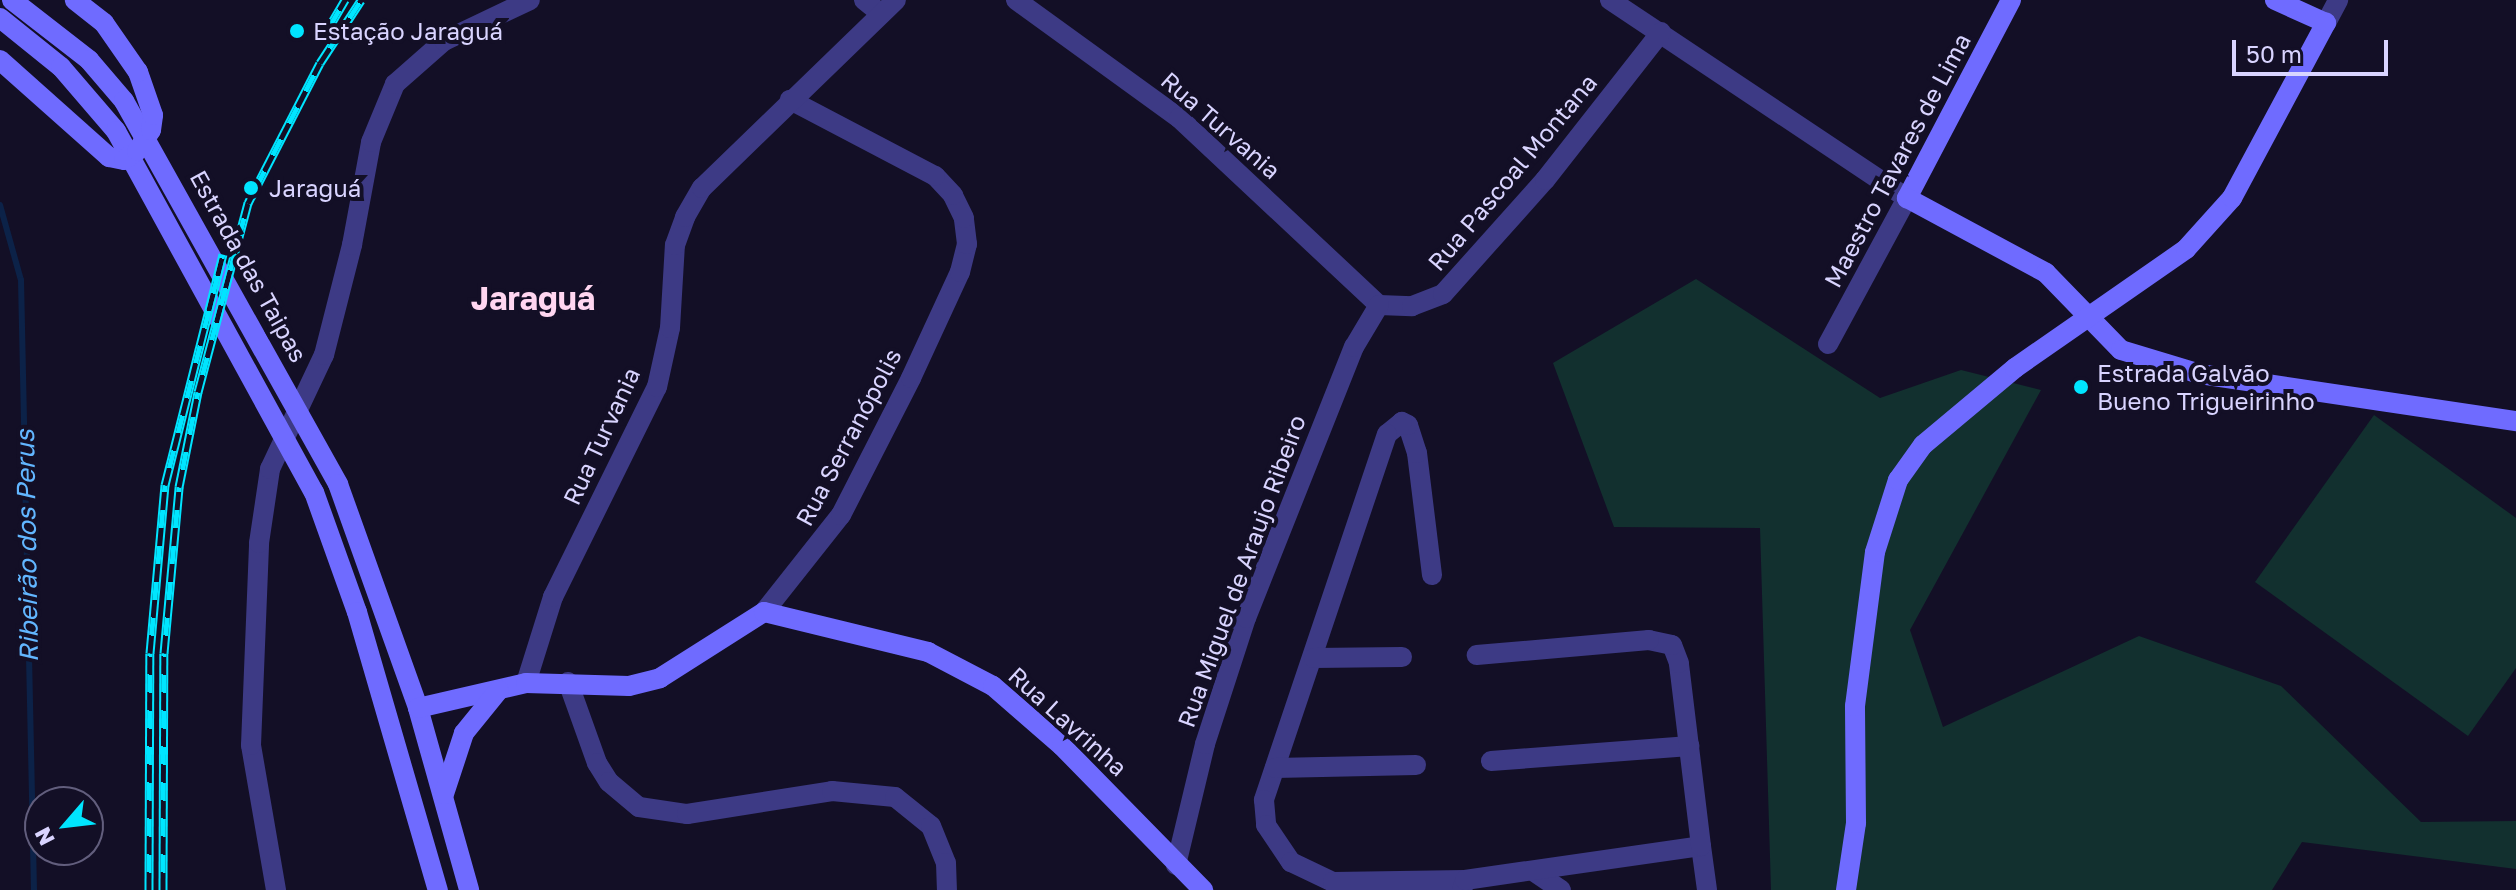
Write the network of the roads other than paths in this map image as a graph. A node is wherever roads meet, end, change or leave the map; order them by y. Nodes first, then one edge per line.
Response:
1 (75, 0) edge
2 (530, 0) edge
3 (864, 0) edge
4 (1016, 0) edge
5 (1610, 0) edge
6 (2011, 0) edge
7 (2275, 0) edge
8 (2338, 0) edge
9 (19, 4) edge
10 (888, 7) edge
11 (4, 20) edge
12 (2326, 23) junction
13 (1661, 32) junction
14 (0, 60) edge
15 (790, 100) junction
16 (1907, 198) junction
17 (1379, 305) junction
18 (2089, 317) junction
19 (1828, 344) dead end
20 (2516, 421) edge
21 (1432, 575) dead end
22 (764, 612) junction
23 (1477, 655) dead end
24 (1402, 657) dead end
25 (1314, 658) junction
26 (568, 682) junction
27 (526, 683) junction
28 (499, 690) junction
29 (418, 708) junction
30 (1689, 746) junction
31 (1491, 761) dead end
32 (1416, 765) dead end
33 (1275, 768) junction
34 (444, 794) junction
35 (1701, 846) junction
36 (1176, 865) junction
37 (1536, 873) junction
38 (1464, 885) edge
39 (278, 886) edge
40 (438, 890) edge
41 (469, 890) edge
42 (947, 890) edge
43 (1203, 890) edge
44 (1561, 890) edge
45 (1707, 890) edge
46 (1846, 890) edge

1 - 14 street
2 - 39 street
3 - 10 street
4 - 17 street, Rua Turvania
5 - 13 street
6 - 16 street, Maestro Tavares de Lima
7 - 12 street
8 - 12 street
9 - 29 street, Estrada das Taipas
10 - 15 street, Rua Turvania
11 - 40 street
12 - 18 street
13 - 16 street
13 - 17 street, Rua Pascoal Montana
15 - 22 street, Rua Serranópolis
15 - 27 street, Rua Turvania
16 - 18 street
16 - 19 street, Maestro Tavares de Lima
17 - 36 street, Rua Miguel de Araujo Ribeiro
18 - 20 street
18 - 46 street
21 - 25 street
22 - 26 street, Rua Serranópolis
22 - 36 street, Rua Lavrinha
23 - 30 street
24 - 25 street
25 - 33 street
26 - 27 street, Rua Serranópolis
26 - 42 street
27 - 28 street, Rua Serranópolis
28 - 29 street, Rua Serranópolis
28 - 34 street
29 - 34 street, Estrada das Taipas
30 - 31 street
30 - 35 street
32 - 33 street
33 - 38 street
34 - 41 street, Estrada das Taipas
35 - 37 street
35 - 45 street
36 - 43 street, Rua Lavrinha
37 - 38 street
37 - 44 street

